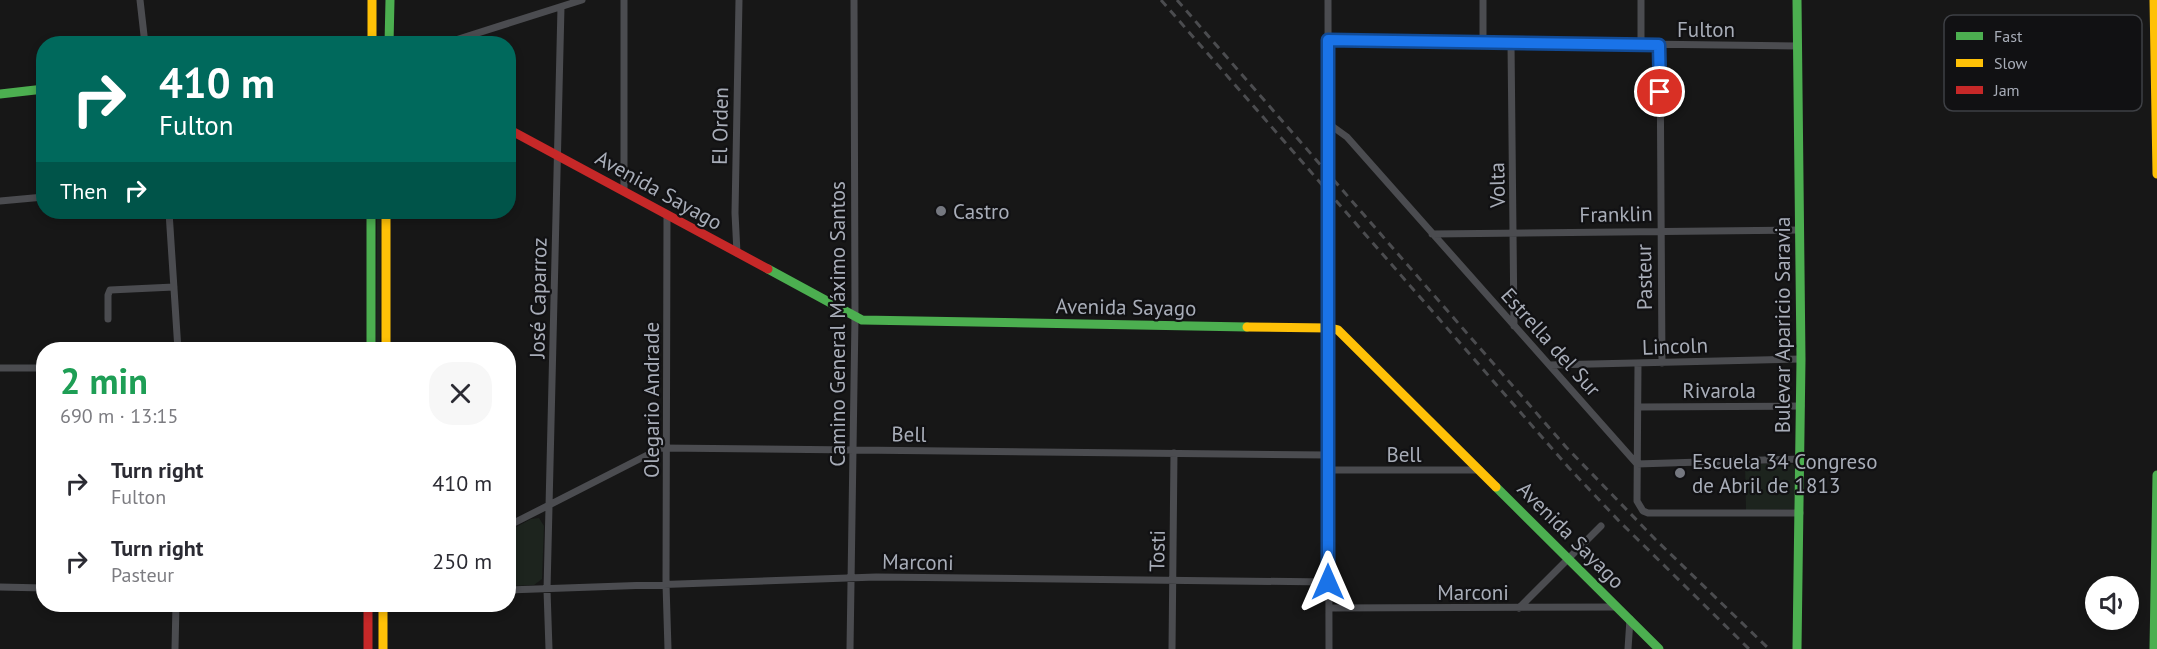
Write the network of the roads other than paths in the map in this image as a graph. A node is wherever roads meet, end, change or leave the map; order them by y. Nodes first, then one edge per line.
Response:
1 (140, 0) edge
2 (372, 0) edge
3 (390, 0) edge
4 (582, 0) edge
5 (624, 0) edge
6 (739, 0) edge
7 (854, 0) edge
8 (1328, 0) edge
9 (1483, 0) edge
10 (1641, 0) edge
11 (1797, 0) edge
12 (2154, 0) edge
13 (561, 7) junction
14 (144, 36) edge
15 (372, 36) edge
16 (389, 36) edge
17 (469, 36) edge
18 (1328, 40) junction
19 (1483, 43) junction
20 (1511, 43) junction
21 (1641, 45) junction
22 (1659, 45) junction
23 (1797, 46) junction
24 (36, 89) edge
25 (0, 94) edge
26 (1329, 124) junction
27 (516, 133) edge
28 (2157, 152) edge
29 (558, 156) junction
30 (2157, 174) edge
31 (624, 190) junction
32 (36, 198) edge
33 (0, 201) edge
34 (667, 216) junction
35 (169, 219) edge
36 (371, 219) edge
37 (386, 219) edge
38 (1800, 230) junction
39 (1660, 231) junction
40 (1515, 232) junction
41 (1432, 234) junction
42 (737, 253) junction
43 (174, 287) junction
44 (855, 317) junction
45 (108, 319) dead end
46 (1514, 326) junction
47 (1329, 328) junction
48 (177, 342) edge
49 (371, 342) edge
50 (386, 342) edge
51 (1801, 359) junction
52 (1662, 363) junction
53 (1638, 364) junction
54 (1550, 365) junction
55 (0, 368) edge
56 (36, 368) edge
57 (1801, 406) junction
58 (1638, 407) junction
59 (668, 448) junction
60 (853, 450) junction
61 (1174, 453) junction
62 (1328, 455) junction
63 (1800, 459) junction
64 (1637, 464) junction
65 (1328, 470) junction
66 (1480, 470) junction
67 (2157, 475) edge
68 (550, 504) junction
69 (1800, 513) junction
70 (516, 522) edge
71 (1601, 526) dead end
72 (1569, 559) junction
73 (852, 578) junction
74 (1173, 581) junction
75 (1328, 582) junction
76 (666, 584) junction
77 (0, 588) edge
78 (36, 588) edge
79 (516, 590) edge
80 (547, 590) junction
81 (1617, 607) junction
82 (1329, 608) junction
83 (1519, 608) junction
84 (176, 612) edge
85 (368, 612) edge
86 (383, 612) edge
87 (1630, 619) junction
88 (175, 649) edge
89 (368, 649) edge
90 (383, 649) edge
91 (549, 649) edge
92 (668, 649) edge
93 (850, 649) edge
94 (1172, 649) edge
95 (1329, 649) edge
96 (1628, 649) edge
97 (1659, 649) edge
98 (1797, 649) edge
99 (2154, 649) edge

1 - 14 street
2 - 15 street
3 - 16 street
4 - 13 street
5 - 31 street
6 - 42 street, El Orden
7 - 44 street, Camino General Máximo Santos
8 - 18 street
9 - 19 street
10 - 21 street
11 - 23 street, Bulevar Aparicio Saravia
12 - 28 street
13 - 17 street
13 - 29 street, José Caparroz
18 - 19 street, Fulton
18 - 26 street
19 - 20 street, Fulton
20 - 21 street, Fulton
20 - 40 street, Volta
21 - 22 street, Fulton
22 - 23 street, Fulton
22 - 39 street, Pasteur
23 - 38 street, Bulevar Aparicio Saravia
24 - 25 street
26 - 41 street, Estrella del Sur
26 - 47 street
27 - 29 street, Avenida Sayago
28 - 30 street
29 - 31 street, Avenida Sayago
29 - 68 street, José Caparroz
31 - 34 street, Avenida Sayago
32 - 33 street
34 - 42 street, Avenida Sayago
34 - 59 street, Olegario Andrade
35 - 43 street
36 - 49 street
37 - 50 street
38 - 39 street, Franklin
38 - 51 street, Bulevar Aparicio Saravia
39 - 40 street, Franklin
39 - 52 street, Pasteur
40 - 41 street, Franklin
40 - 46 street, Volta
41 - 46 street, Estrella del Sur
42 - 44 street, Avenida Sayago
43 - 45 street
43 - 48 street
44 - 47 street, Avenida Sayago
44 - 60 street, Camino General Máximo Santos
46 - 54 street, Estrella del Sur
47 - 62 street
47 - 66 street, Avenida Sayago
51 - 52 street, Lincoln
51 - 57 street, Bulevar Aparicio Saravia
52 - 53 street, Lincoln
53 - 54 street, Lincoln
53 - 58 street
54 - 64 street, Estrella del Sur
55 - 56 street
57 - 58 street, Rivarola
57 - 63 street, Bulevar Aparicio Saravia
58 - 64 street
59 - 60 street, Bell
59 - 68 street, Bell
59 - 76 street, Olegario Andrade
60 - 61 street, Bell
60 - 73 street, Camino General Máximo Santos
61 - 62 street, Bell
61 - 74 street, Tosti
62 - 65 street
63 - 64 street
63 - 69 street, Bulevar Aparicio Saravia
64 - 69 street
65 - 66 street, Bell
65 - 75 street
66 - 72 street, Avenida Sayago
67 - 99 street
68 - 70 street, Bell
68 - 80 street, José Caparroz
69 - 98 street, Bulevar Aparicio Saravia
71 - 72 street
72 - 81 street, Avenida Sayago
72 - 83 street
73 - 74 street, Marconi
73 - 76 street, Marconi
73 - 93 street, Camino General Máximo Santos
74 - 75 street, Marconi
74 - 94 street, Tosti
75 - 82 street
76 - 80 street, Marconi
76 - 92 street, Olegario Andrade
77 - 78 street
79 - 80 street, Marconi
80 - 91 street, José Caparroz
81 - 83 street, Marconi
81 - 87 street, Avenida Sayago
82 - 83 street, Marconi
82 - 95 street
84 - 88 street
85 - 89 street
86 - 90 street
87 - 96 street
87 - 97 street, Avenida Sayago

